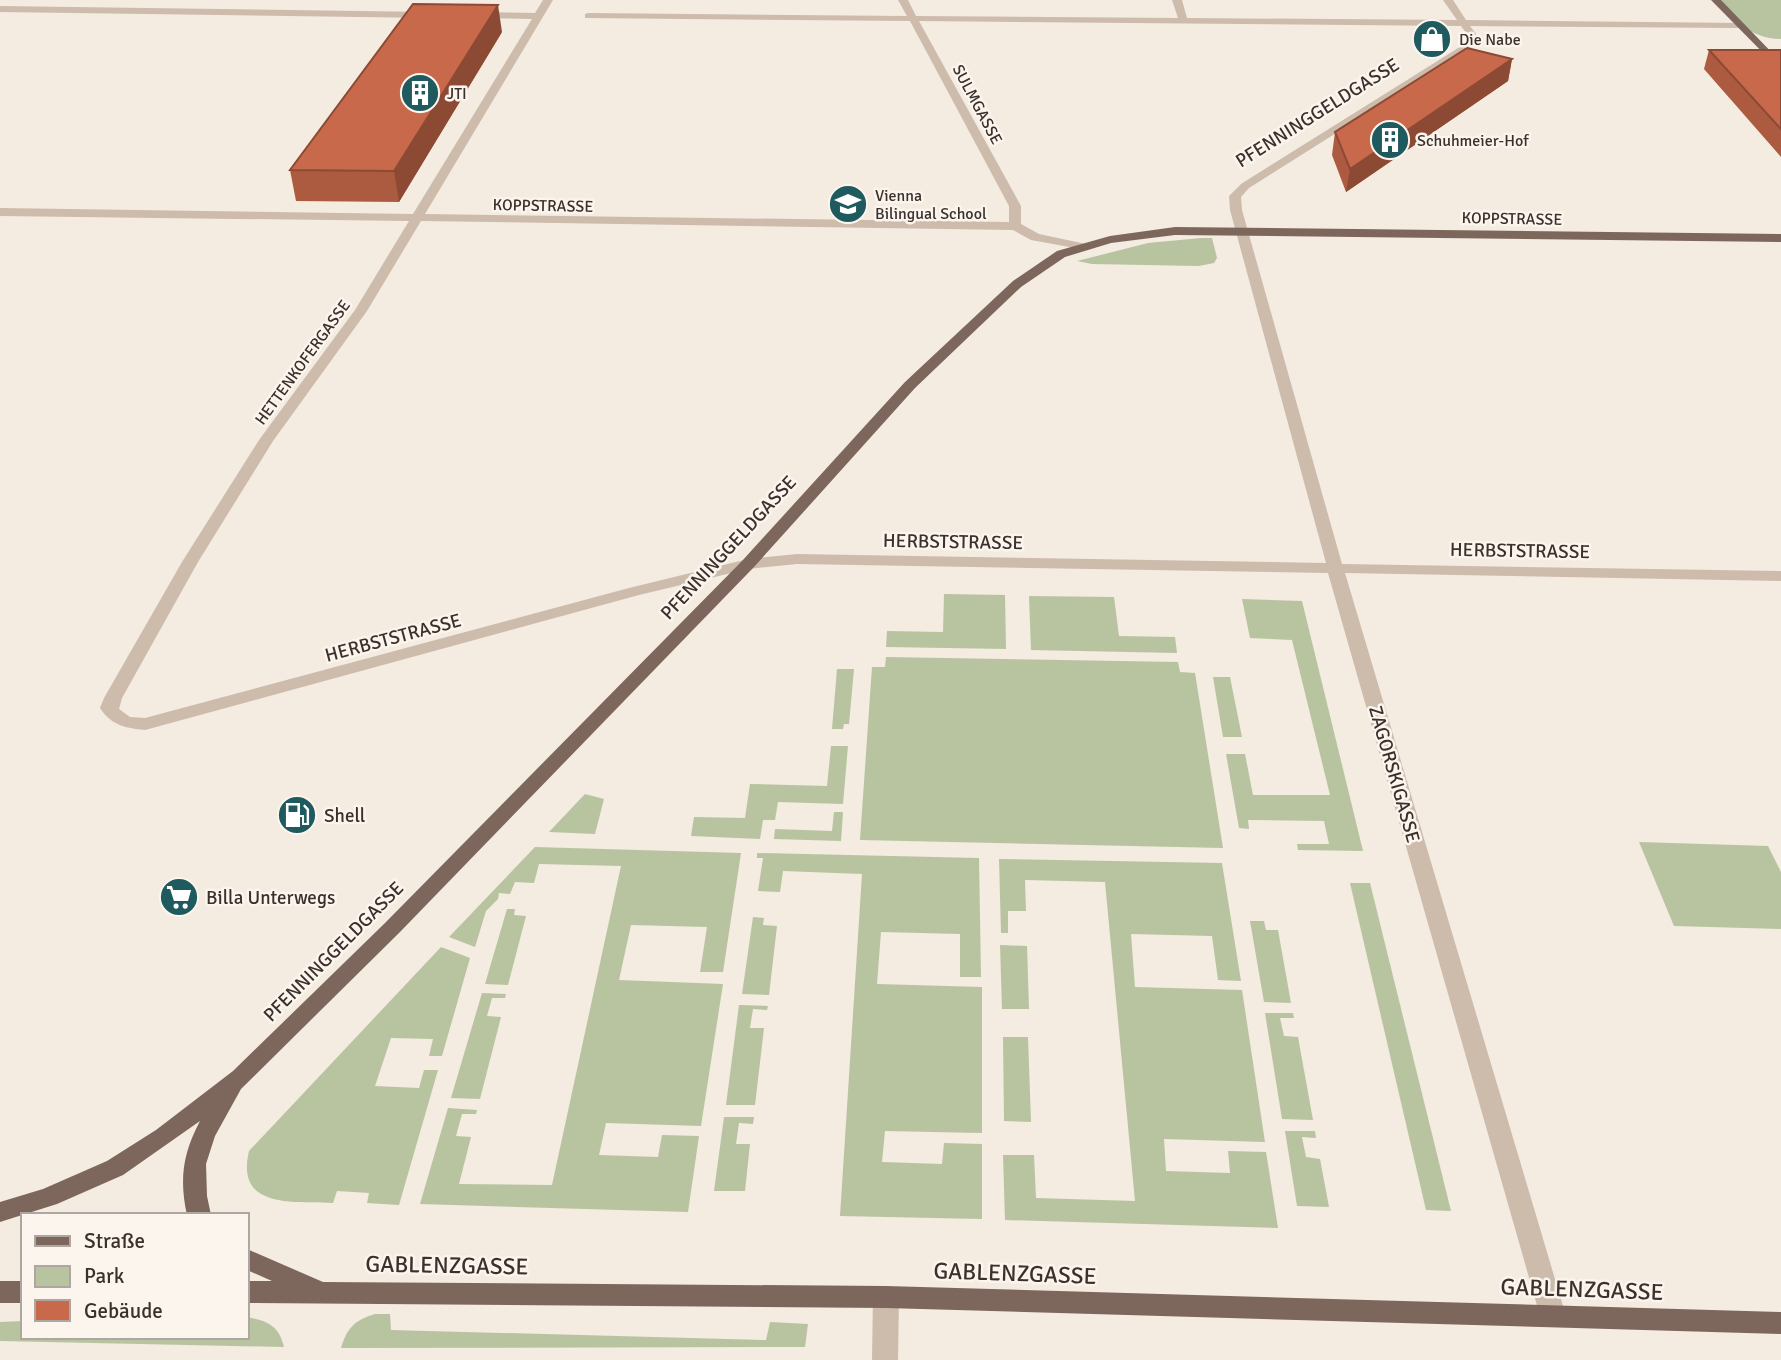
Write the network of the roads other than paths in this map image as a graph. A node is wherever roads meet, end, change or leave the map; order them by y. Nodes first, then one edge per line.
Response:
1 (548, 0) edge
2 (903, 0) edge
3 (1177, 0) edge
4 (1448, 0) edge
5 (1716, 0) edge
6 (0, 9) edge
7 (442, 15) edge
8 (469, 15) edge
9 (538, 16) junction
10 (588, 16) dead end
11 (915, 20) junction
12 (1184, 22) junction
13 (1464, 25) junction
14 (1738, 25) junction
15 (1781, 68) edge
16 (0, 212) edge
17 (417, 219) junction
18 (1015, 226) junction
19 (1243, 230) junction
20 (1781, 238) edge
21 (1082, 247) junction
22 (748, 564) junction
23 (1335, 568) junction
24 (1781, 576) edge
25 (145, 724) joint
26 (241, 1077) junction
27 (0, 1212) edge
28 (199, 1213) edge
29 (248, 1259) edge
30 (0, 1292) edge
31 (21, 1292) edge
32 (248, 1292) edge
33 (321, 1292) junction
34 (886, 1297) junction
35 (1553, 1316) junction
36 (1781, 1323) edge
37 (885, 1360) edge

1 - 9 street, HETTENKOFERGASSE
2 - 11 street, SULMGASSE
3 - 12 street
4 - 13 street
5 - 14 main road
6 - 7 street
8 - 9 street
9 - 17 street, HETTENKOFERGASSE
10 - 11 street
11 - 12 street
11 - 18 street, SULMGASSE
12 - 13 street
13 - 14 street
13 - 19 street, PFENNINGGELDGASSE
14 - 15 main road
16 - 17 street, KOPPSTRASSE
17 - 18 street, KOPPSTRASSE
17 - 25 street, HETTENKOFERGASSE
18 - 21 street, KOPPSTRASSE
19 - 20 main road, KOPPSTRASSE
19 - 21 main road, PFENNINGGELDGASSE
19 - 23 street, ZAGORSKIGASSE
21 - 22 main road, PFENNINGGELDGASSE
22 - 23 street, HERBSTSTRASSE
22 - 25 street, HERBSTSTRASSE
22 - 26 main road, PFENNINGGELDGASSE
23 - 24 street, HERBSTSTRASSE
23 - 35 street, ZAGORSKIGASSE
26 - 27 main road, PFENNINGGELDGASSE
26 - 28 main road
29 - 33 main road
30 - 31 main road
32 - 33 main road, GABLENZGASSE
33 - 34 main road, GABLENZGASSE
34 - 35 main road, GABLENZGASSE
34 - 37 street
35 - 36 main road, GABLENZGASSE

